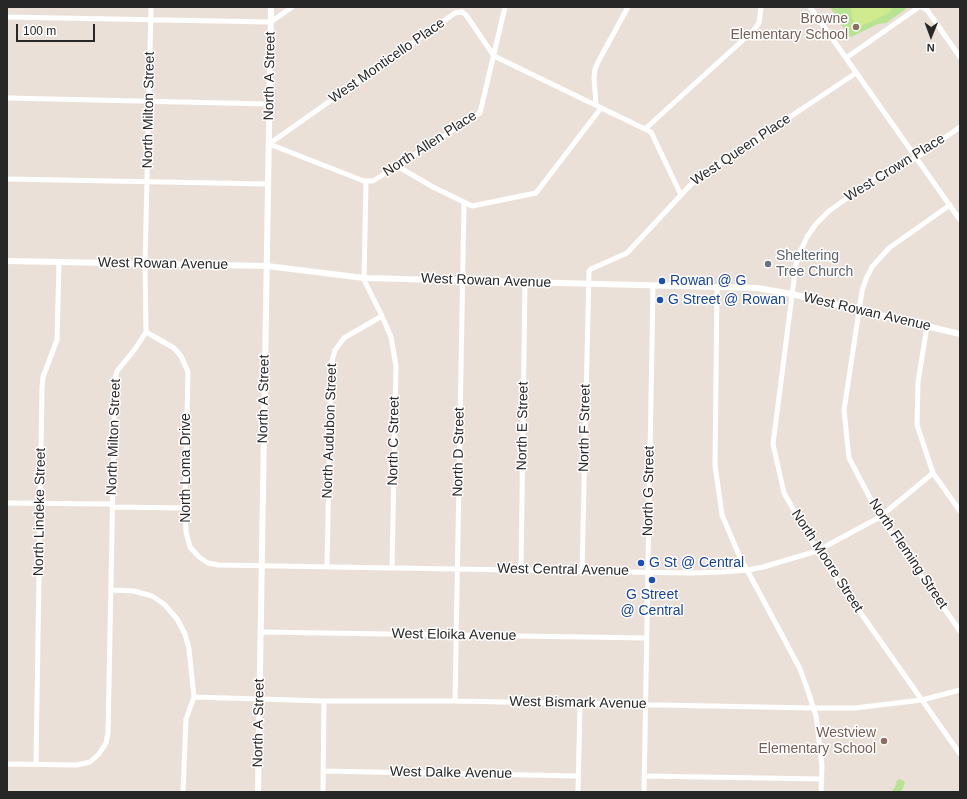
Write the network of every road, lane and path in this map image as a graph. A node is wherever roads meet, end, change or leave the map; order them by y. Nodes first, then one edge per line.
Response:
1 (151, 7) edge
2 (271, 7) edge
3 (292, 7) edge
4 (505, 7) edge
5 (628, 7) edge
6 (761, 7) edge
7 (810, 7) edge
8 (919, 7) edge
9 (922, 7) edge
10 (7, 17) edge
11 (150, 20) junction
12 (271, 22) junction
13 (494, 56) junction
14 (846, 58) junction
15 (960, 58) edge
16 (856, 73) junction
17 (7, 98) edge
18 (149, 102) junction
19 (269, 104) junction
20 (598, 107) junction
21 (960, 127) edge
22 (645, 129) junction
23 (269, 144) junction
24 (916, 158) junction
25 (397, 166) junction
26 (7, 179) edge
27 (367, 181) junction
28 (147, 182) junction
29 (268, 184) junction
30 (681, 195) junction
31 (464, 202) junction
32 (950, 205) junction
33 (960, 220) edge
34 (7, 261) edge
35 (59, 262) junction
36 (145, 264) junction
37 (267, 266) junction
38 (364, 278) junction
39 (463, 281) junction
40 (525, 282) junction
41 (588, 284) junction
42 (653, 286) junction
43 (717, 287) junction
44 (792, 294) junction
45 (859, 310) junction
46 (382, 316) junction
47 (927, 326) junction
48 (146, 332) junction
49 (960, 334) edge
50 (933, 473) junction
51 (7, 503) edge
52 (40, 503) junction
53 (112, 506) junction
54 (185, 508) junction
55 (960, 511) edge
56 (880, 517) junction
57 (817, 551) junction
58 (261, 565) junction
59 (327, 566) junction
60 (392, 568) junction
61 (457, 568) junction
62 (521, 569) junction
63 (748, 570) junction
64 (582, 571) junction
65 (647, 572) junction
66 (111, 590) junction
67 (261, 632) junction
68 (960, 632) edge
69 (456, 636) junction
70 (647, 638) junction
71 (960, 690) edge
72 (194, 698) junction
73 (260, 699) junction
74 (922, 700) junction
75 (324, 701) junction
76 (455, 701) junction
77 (580, 704) junction
78 (646, 705) junction
79 (813, 708) junction
80 (960, 754) edge
81 (7, 764) edge
82 (36, 764) junction
83 (323, 771) junction
84 (578, 776) junction
85 (644, 776) junction
86 (822, 779) junction
87 (183, 792) edge
88 (258, 792) edge
89 (323, 792) edge
90 (578, 792) edge
91 (644, 792) edge
92 (821, 792) edge

1 - 11 street, North Milton Street
2 - 12 street, North A Street
3 - 12 street
4 - 13 street, North Allen Place
5 - 20 street
6 - 22 street
7 - 14 street
8 - 14 street
9 - 15 street
10 - 11 street
11 - 12 street
11 - 18 street, North Milton Street
12 - 19 street, North A Street
13 - 20 street, West Monticello Place
13 - 23 street, West Monticello Place
13 - 25 street, North Allen Place
14 - 16 street
16 - 24 street
16 - 30 street, West Queen Place
17 - 18 street
18 - 19 street
18 - 28 street, North Milton Street
19 - 23 street, North A Street
20 - 22 street, West Monticello Place
20 - 31 street
21 - 24 street, West Crown Place
22 - 30 street
23 - 27 street
23 - 29 street, North A Street
24 - 32 street
24 - 44 street, West Crown Place
25 - 27 street, North Allen Place
25 - 31 street
26 - 28 street
27 - 38 street
28 - 29 street
28 - 36 street, North Milton Street
29 - 37 street, North A Street
30 - 41 street, West Queen Place
31 - 39 street, North D Street
32 - 33 street
32 - 45 street, North Fleming Street
34 - 35 street, West Rowan Avenue
35 - 36 street, West Rowan Avenue
35 - 52 street, North Lindeke Street
36 - 37 street, West Rowan Avenue
36 - 48 street, North Milton Street
37 - 38 street, West Rowan Avenue
37 - 58 street, North A Street
38 - 39 street, West Rowan Avenue
38 - 46 street
39 - 40 street, West Rowan Avenue
39 - 61 street, North D Street
40 - 41 street, West Rowan Avenue
40 - 62 street, North E Street
41 - 42 street, West Rowan Avenue
41 - 64 street, North F Street
42 - 43 street, West Rowan Avenue
42 - 65 street, North G Street
43 - 44 street, West Rowan Avenue
43 - 63 street
44 - 45 street, West Rowan Avenue
44 - 57 street, North Moore Street
45 - 47 street, West Rowan Avenue
45 - 56 street, North Fleming Street
46 - 59 street, North Audubon Street
46 - 60 street, North C Street
47 - 49 street, West Rowan Avenue
47 - 50 street
48 - 53 street, North Milton Street
48 - 54 street, North Loma Drive
50 - 55 street
50 - 56 street, West Central Avenue
51 - 52 street
52 - 53 street
52 - 82 street, North Lindeke Street
53 - 54 street
53 - 66 street, North Milton Street
54 - 58 street, North Loma Drive
56 - 57 street, West Central Avenue
56 - 68 street, North Fleming Street
57 - 63 street, West Central Avenue
57 - 74 street, North Moore Street
58 - 59 street, West Central Avenue
58 - 67 street, North A Street
59 - 60 street, West Central Avenue
60 - 61 street, West Central Avenue
61 - 62 street, West Central Avenue
61 - 69 street, North D Street
62 - 64 street, West Central Avenue
63 - 65 street, West Central Avenue
63 - 79 street
64 - 65 street, West Central Avenue
65 - 70 street, North G Street
66 - 72 street
66 - 82 street, North Milton Street
67 - 69 street, West Eloika Avenue
67 - 73 street, North A Street
69 - 70 street, West Eloika Avenue
69 - 76 street, North D Street
70 - 78 street, North G Street
71 - 74 street, West Bismark Avenue
72 - 73 street, West Bismark Avenue
72 - 87 street
73 - 75 street, West Bismark Avenue
73 - 88 street, North A Street
74 - 79 street, West Bismark Avenue
74 - 80 street, North Moore Street
75 - 76 street, West Bismark Avenue
75 - 83 street
76 - 77 street, West Bismark Avenue
77 - 78 street, West Bismark Avenue
77 - 84 street
78 - 79 street, West Bismark Avenue
78 - 85 street, North G Street
79 - 86 street
81 - 82 street
83 - 84 street, West Dalke Avenue
83 - 89 street
84 - 90 street
85 - 86 street
85 - 91 street, North G Street
86 - 92 street

